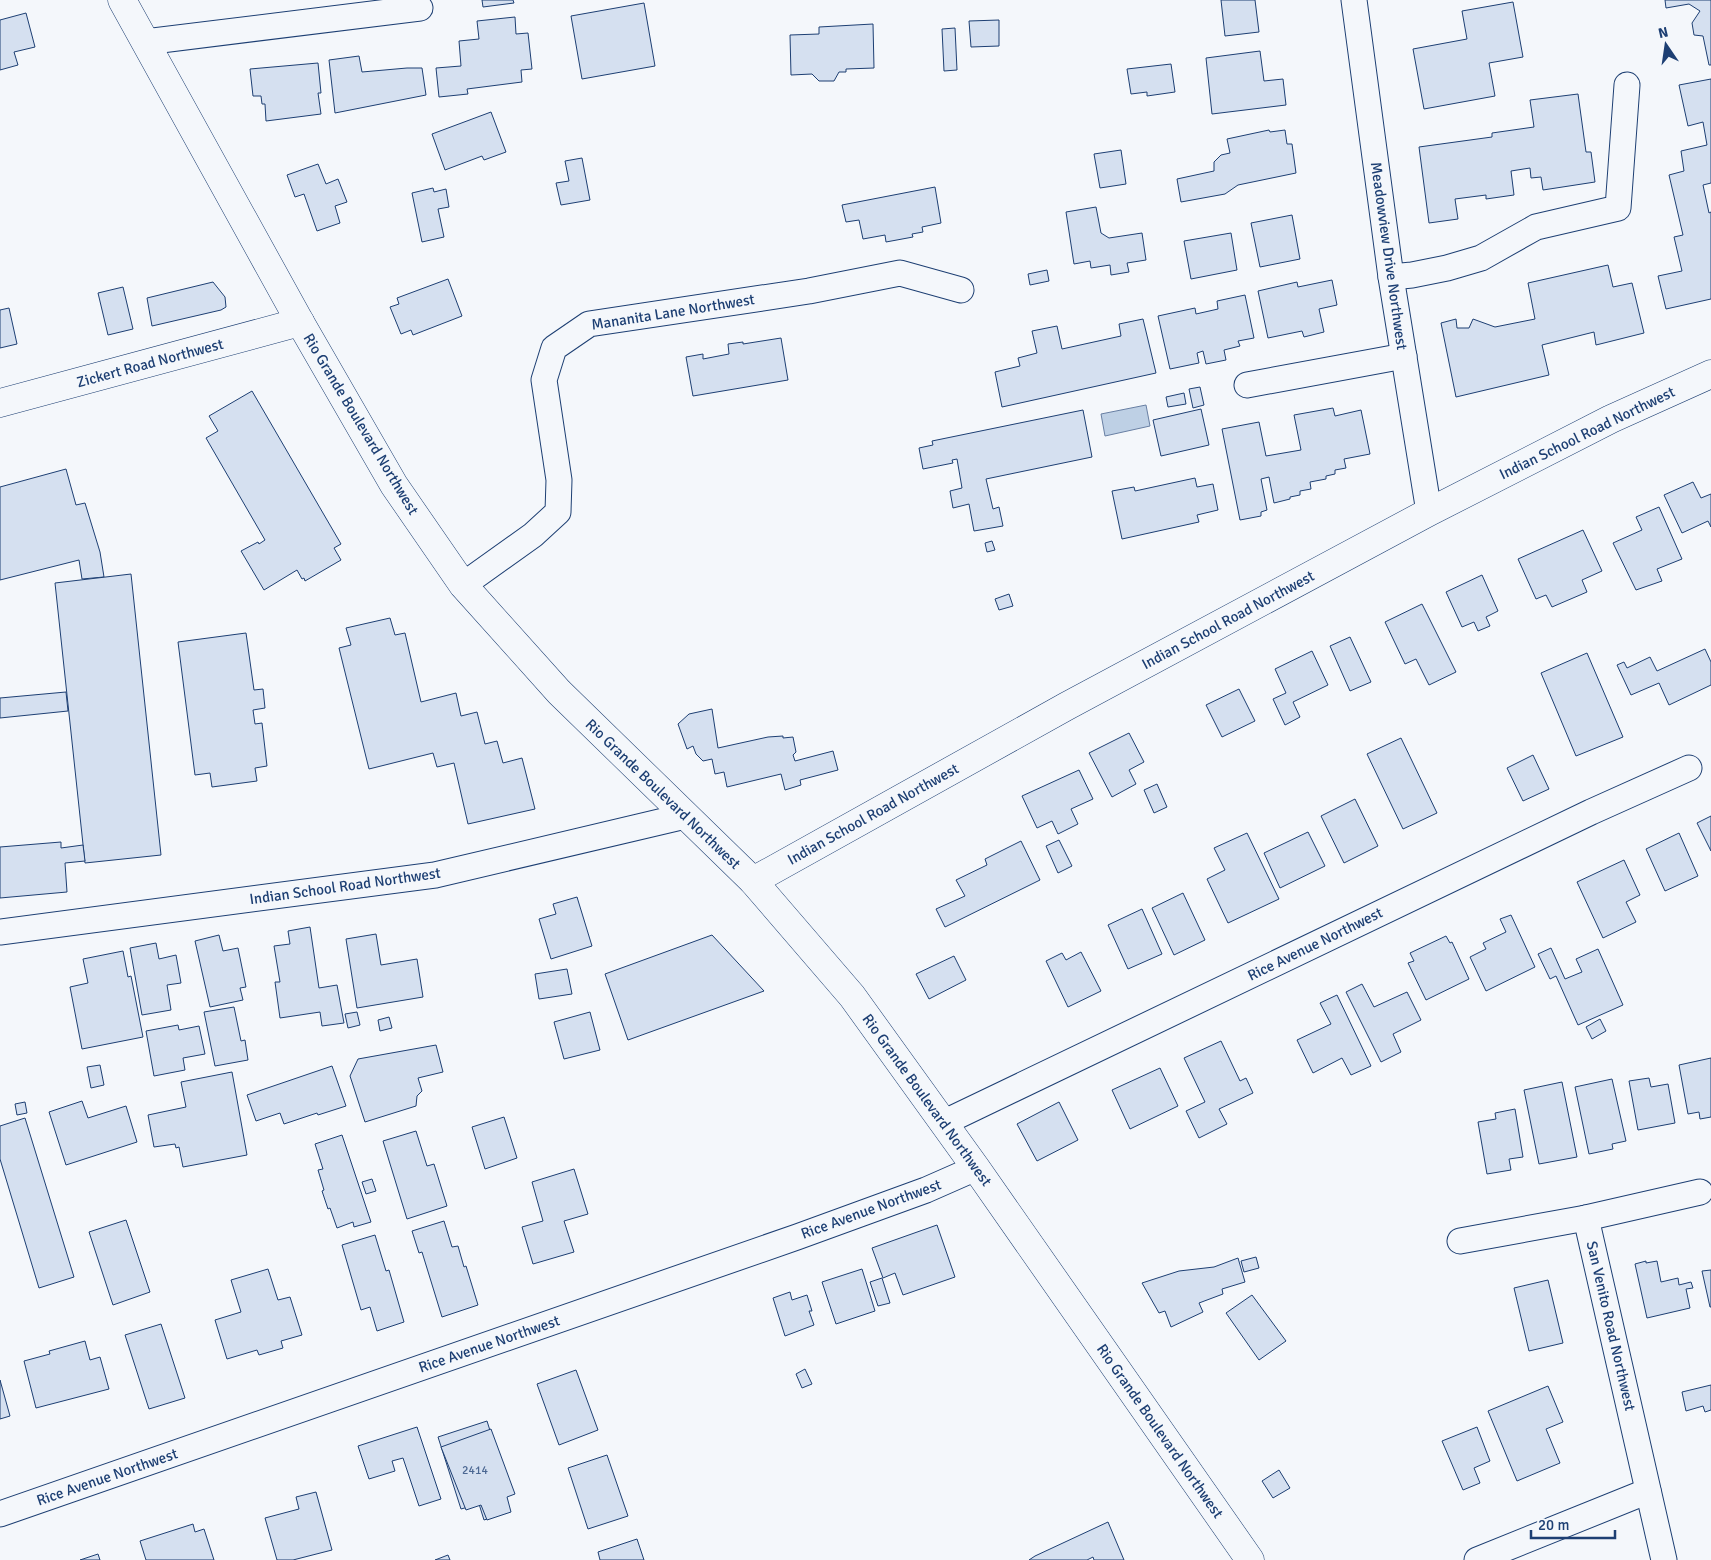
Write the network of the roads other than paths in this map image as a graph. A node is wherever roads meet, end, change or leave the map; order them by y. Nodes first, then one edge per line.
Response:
1 (122, 0) edge
2 (1354, 0) edge
3 (420, 8) dead end
4 (145, 42) junction
5 (1627, 85) dead end
6 (1391, 277) junction
7 (961, 290) dead end
8 (300, 322) junction
9 (1404, 356) junction
10 (1711, 374) edge
11 (1247, 385) dead end
12 (0, 403) edge
13 (1429, 512) junction
14 (463, 585) junction
15 (1688, 768) dead end
16 (685, 816) junction
17 (753, 881) junction
18 (0, 932) edge
19 (943, 1123) junction
20 (976, 1168) junction
21 (1700, 1192) dead end
22 (1586, 1218) junction
23 (1460, 1241) dead end
24 (1648, 1491) junction
25 (0, 1514) edge
26 (1250, 1560) edge
27 (1476, 1560) edge
28 (1664, 1560) edge

1 - 4 main road, Rio Grande Boulevard Northwest
2 - 6 street, Meadowview Drive Northwest
3 - 4 street
4 - 8 main road, Rio Grande Boulevard Northwest
5 - 6 street
6 - 9 street, Meadowview Drive Northwest
7 - 14 street, Mananita Lane Northwest
8 - 12 main road, Zickert Road Northwest
8 - 14 main road, Rio Grande Boulevard Northwest
9 - 11 street
9 - 13 street, Meadowview Drive Northwest
10 - 13 main road, Indian School Road Northwest
13 - 17 main road, Indian School Road Northwest
14 - 16 main road, Rio Grande Boulevard Northwest
15 - 19 street, Rice Avenue Northwest
16 - 17 main road, Rio Grande Boulevard Northwest
16 - 18 street, Indian School Road Northwest
17 - 19 main road, Rio Grande Boulevard Northwest
19 - 20 main road, Rio Grande Boulevard Northwest
20 - 25 street, Rice Avenue Northwest
20 - 26 main road, Rio Grande Boulevard Northwest
21 - 22 street
22 - 23 street
22 - 24 street, San Venito Road Northwest
24 - 27 street
24 - 28 street, San Venito Road Northwest

